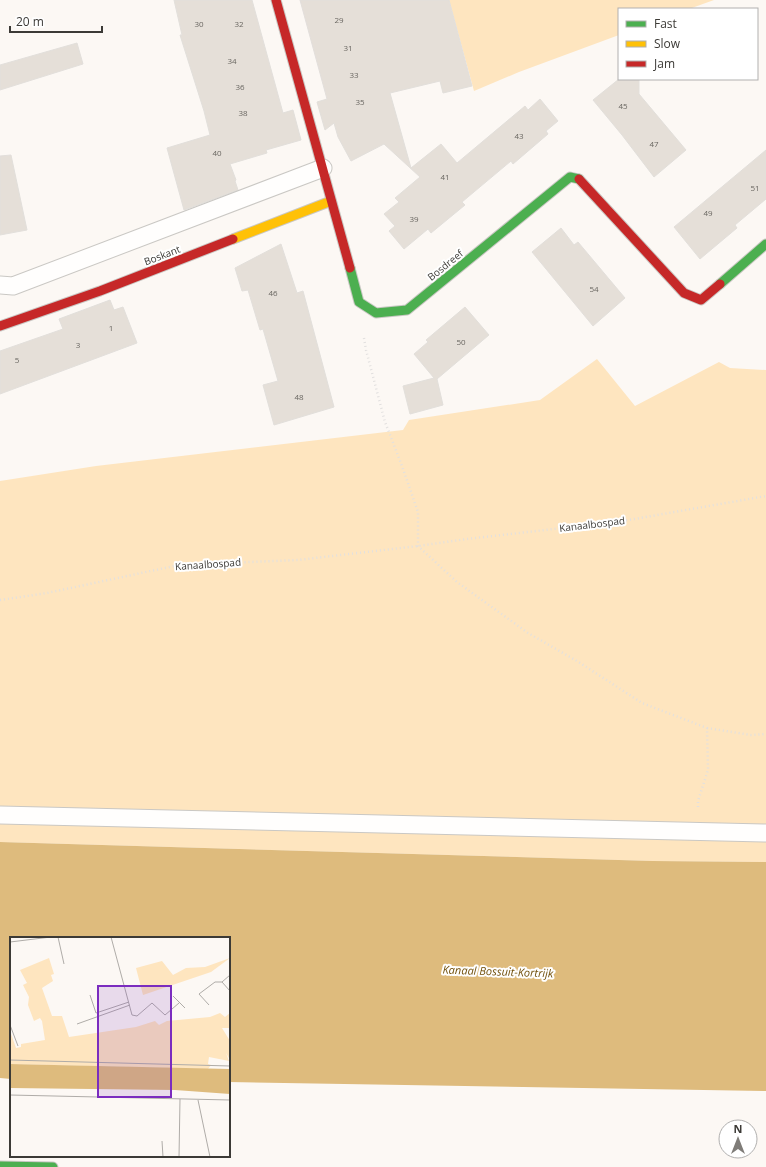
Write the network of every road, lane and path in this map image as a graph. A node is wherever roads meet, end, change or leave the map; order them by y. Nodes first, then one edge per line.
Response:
1 (276, 0) edge
2 (323, 168) junction
3 (331, 201) junction
4 (766, 244) edge
5 (0, 285) edge
6 (359, 302) junction
7 (0, 326) edge
8 (766, 496) edge
9 (418, 546) junction
10 (0, 600) edge
11 (707, 728) junction
12 (766, 734) edge
13 (0, 815) edge
14 (701, 832) junction
15 (766, 833) edge
16 (0, 1166) edge
17 (53, 1167) edge

1 - 2 street
2 - 3 street
2 - 5 lane
3 - 6 street
3 - 7 street, Boskant
4 - 6 street, Bosdreef
6 - 9 path
8 - 9 path, Kanaalbospad
9 - 10 path, Kanaalbospad
9 - 11 path
11 - 12 path
11 - 14 path
13 - 14 lane
14 - 15 lane
16 - 17 street

